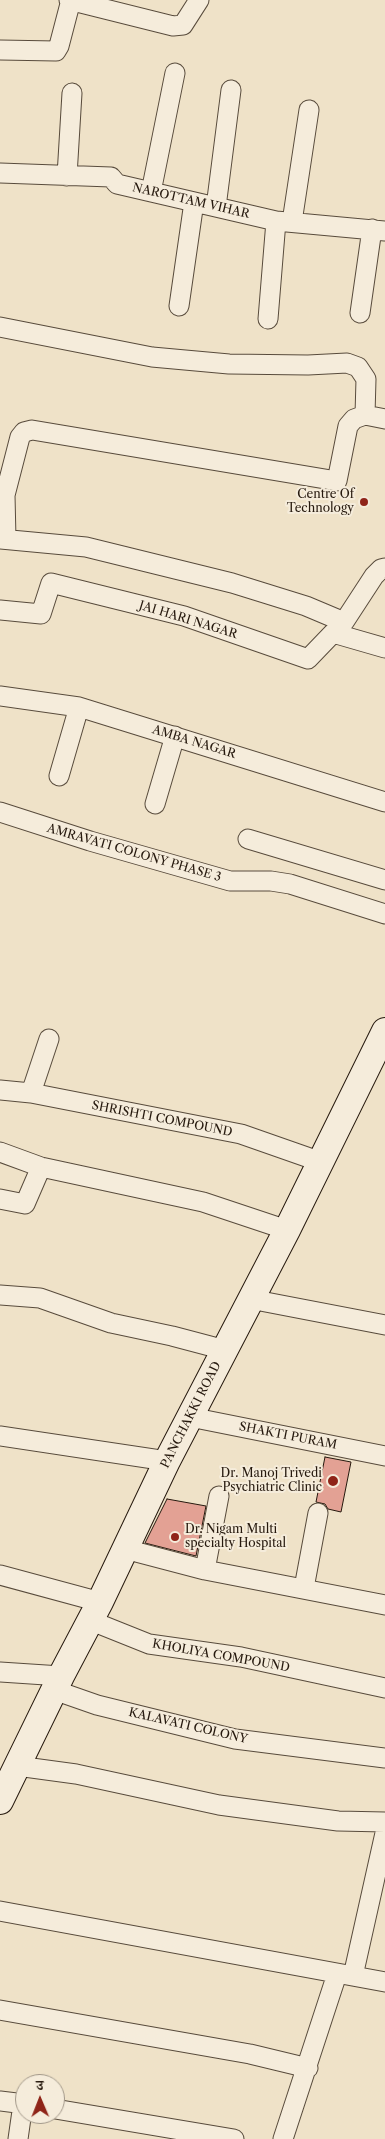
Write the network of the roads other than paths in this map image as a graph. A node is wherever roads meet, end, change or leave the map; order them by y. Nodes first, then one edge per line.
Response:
1 (70, 0) edge
2 (199, 0) edge
3 (0, 50) edge
4 (175, 73) dead end
5 (231, 90) dead end
6 (72, 93) dead end
7 (309, 110) dead end
8 (0, 172) edge
9 (67, 176) junction
10 (151, 192) junction
11 (194, 202) junction
12 (216, 207) junction
13 (284, 222) junction
14 (378, 230) edge
15 (179, 306) dead end
16 (360, 313) dead end
17 (268, 318) dead end
18 (0, 327) edge
19 (365, 414) junction
20 (385, 419) edge
21 (3, 539) edge
22 (385, 568) edge
23 (0, 610) edge
24 (339, 628) junction
25 (385, 648) edge
26 (0, 696) edge
27 (79, 707) junction
28 (175, 736) junction
29 (59, 776) dead end
30 (385, 802) edge
31 (155, 804) dead end
32 (0, 812) edge
33 (248, 839) dead end
34 (385, 880) edge
35 (385, 914) edge
36 (385, 1031) edge
37 (49, 1039) dead end
38 (379, 1059) edge
39 (0, 1090) edge
40 (31, 1093) junction
41 (0, 1152) edge
42 (321, 1162) junction
43 (41, 1167) junction
44 (0, 1199) edge
45 (287, 1230) junction
46 (0, 1295) edge
47 (250, 1299) junction
48 (385, 1325) edge
49 (225, 1350) junction
50 (190, 1417) junction
51 (0, 1436) edge
52 (385, 1456) edge
53 (167, 1460) junction
54 (218, 1496) dead end
55 (318, 1514) dead end
56 (125, 1549) junction
57 (205, 1570) junction
58 (0, 1575) edge
59 (304, 1588) junction
60 (385, 1605) edge
61 (94, 1611) junction
62 (0, 1672) edge
63 (57, 1683) junction
64 (385, 1688) edge
65 (385, 1758) edge
66 (17, 1766) junction
67 (0, 1801) edge
68 (385, 1822) edge
69 (385, 1833) edge
70 (0, 1911) edge
71 (345, 1975) junction
72 (385, 1982) edge
73 (0, 2010) edge
74 (308, 2068) junction
75 (0, 2101) edge
76 (15, 2103) edge
77 (65, 2110) edge
78 (21, 2124) edge
79 (18, 2139) edge
80 (234, 2139) edge
81 (283, 2139) edge

1 - 2 street
1 - 3 street
4 - 10 street
5 - 12 street
6 - 9 street
7 - 13 street
8 - 9 street, NAROTTAM VIHAR
9 - 10 street, NAROTTAM VIHAR
10 - 11 street, NAROTTAM VIHAR
11 - 12 street, NAROTTAM VIHAR
11 - 15 street
12 - 13 street, NAROTTAM VIHAR
13 - 14 street, NAROTTAM VIHAR
13 - 17 street
14 - 16 street
18 - 19 street
19 - 20 street
19 - 21 street
21 - 24 street
22 - 24 street
23 - 24 street, JAI HARI NAGAR
24 - 25 street
26 - 27 street, AMBA NAGAR
27 - 28 street, AMBA NAGAR
27 - 29 street
28 - 30 street, AMBA NAGAR
28 - 31 street
32 - 35 street, AMRAVATI COLONY PHASE 3
33 - 34 street
36 - 38 main road, PANCHAKKI ROAD
37 - 40 street
38 - 42 main road, PANCHAKKI ROAD
39 - 40 street, SHRISHTI COMPOUND
40 - 42 street, SHRISHTI COMPOUND
41 - 43 street
42 - 45 main road, PANCHAKKI ROAD
43 - 44 street
43 - 45 street
45 - 47 main road, PANCHAKKI ROAD
46 - 49 street
47 - 48 street
47 - 49 main road, PANCHAKKI ROAD
49 - 50 main road, PANCHAKKI ROAD
50 - 52 street, SHAKTI PURAM
50 - 53 main road, PANCHAKKI ROAD
51 - 53 street
53 - 56 main road, PANCHAKKI ROAD
54 - 57 street
55 - 59 street
56 - 57 street
56 - 61 main road, PANCHAKKI ROAD
57 - 59 street
58 - 61 street, KHOLIYA COMPOUND
59 - 60 street
61 - 63 main road, PANCHAKKI ROAD
61 - 64 street, KHOLIYA COMPOUND
62 - 63 street, KALAVATI COLONY
63 - 65 street, KALAVATI COLONY
63 - 66 main road, PANCHAKKI ROAD
66 - 67 main road, PANCHAKKI ROAD
66 - 68 street
69 - 71 street
70 - 71 street
71 - 72 street
71 - 74 street
73 - 74 street
74 - 81 street
75 - 76 street
77 - 80 street
78 - 79 street

